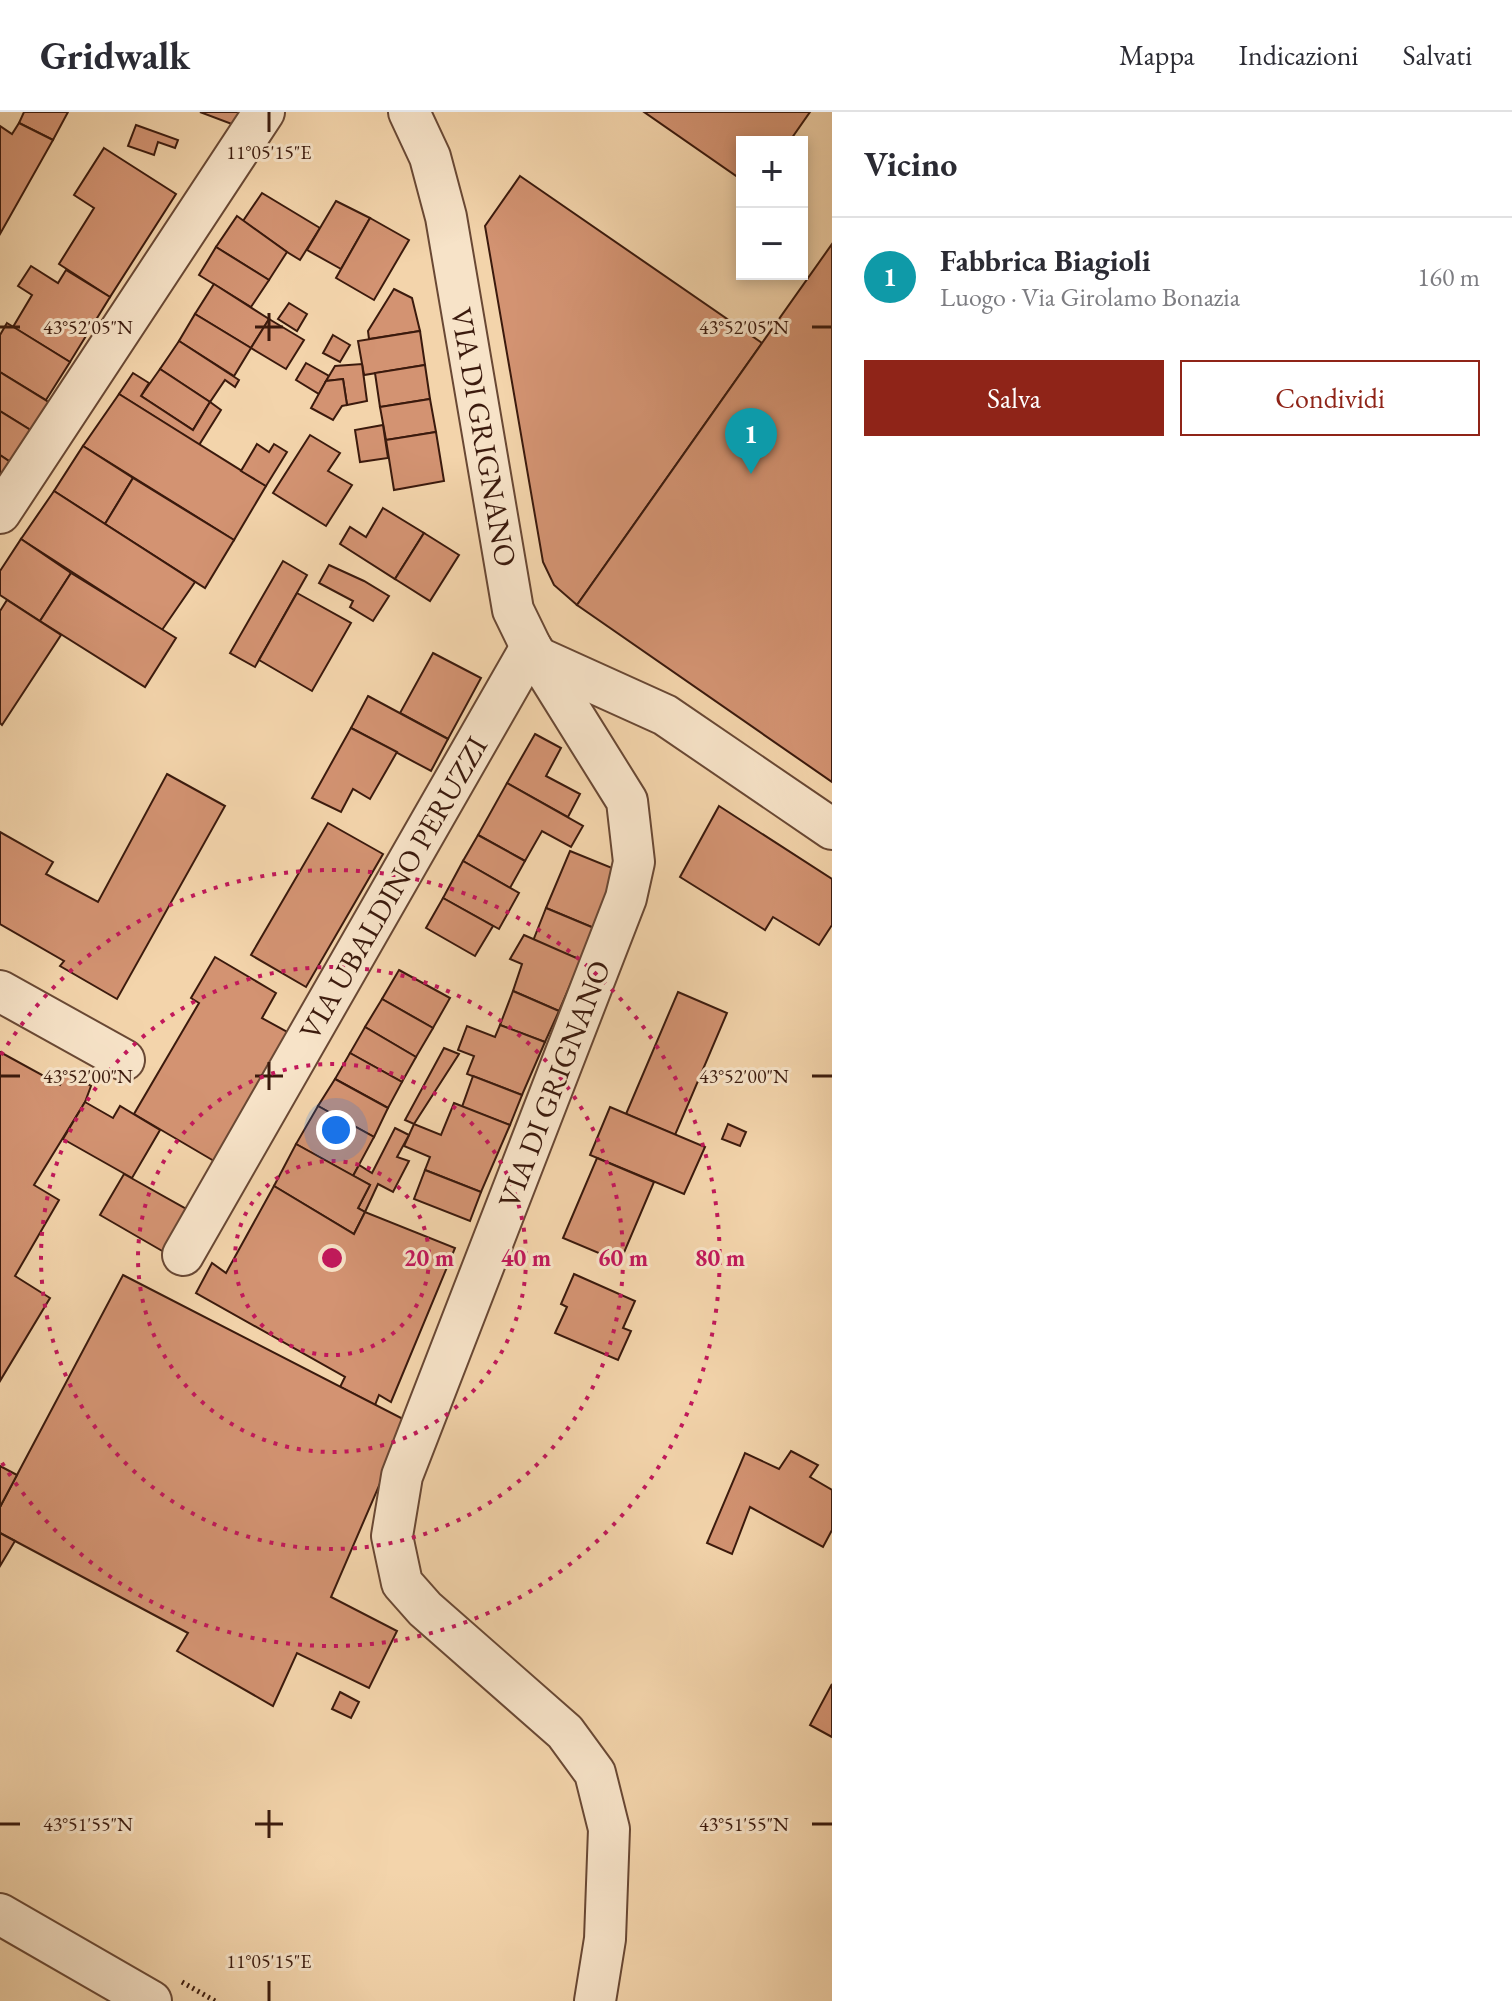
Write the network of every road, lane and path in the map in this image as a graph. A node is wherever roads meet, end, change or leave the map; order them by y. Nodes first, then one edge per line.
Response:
1 (264, 112) edge
2 (409, 112) edge
3 (0, 513) edge
4 (535, 653) junction
5 (832, 829) edge
6 (0, 991) edge
7 (124, 1060) dead end
8 (183, 1255) dead end
9 (0, 1914) edge
10 (151, 2001) edge
11 (595, 2001) edge

1 - 3 street
2 - 4 street, VIA DI GRIGNANO
4 - 5 street
4 - 8 street, VIA UBALDINO PERUZZI
4 - 11 street, VIA DI GRIGNANO
6 - 7 street
9 - 10 street

